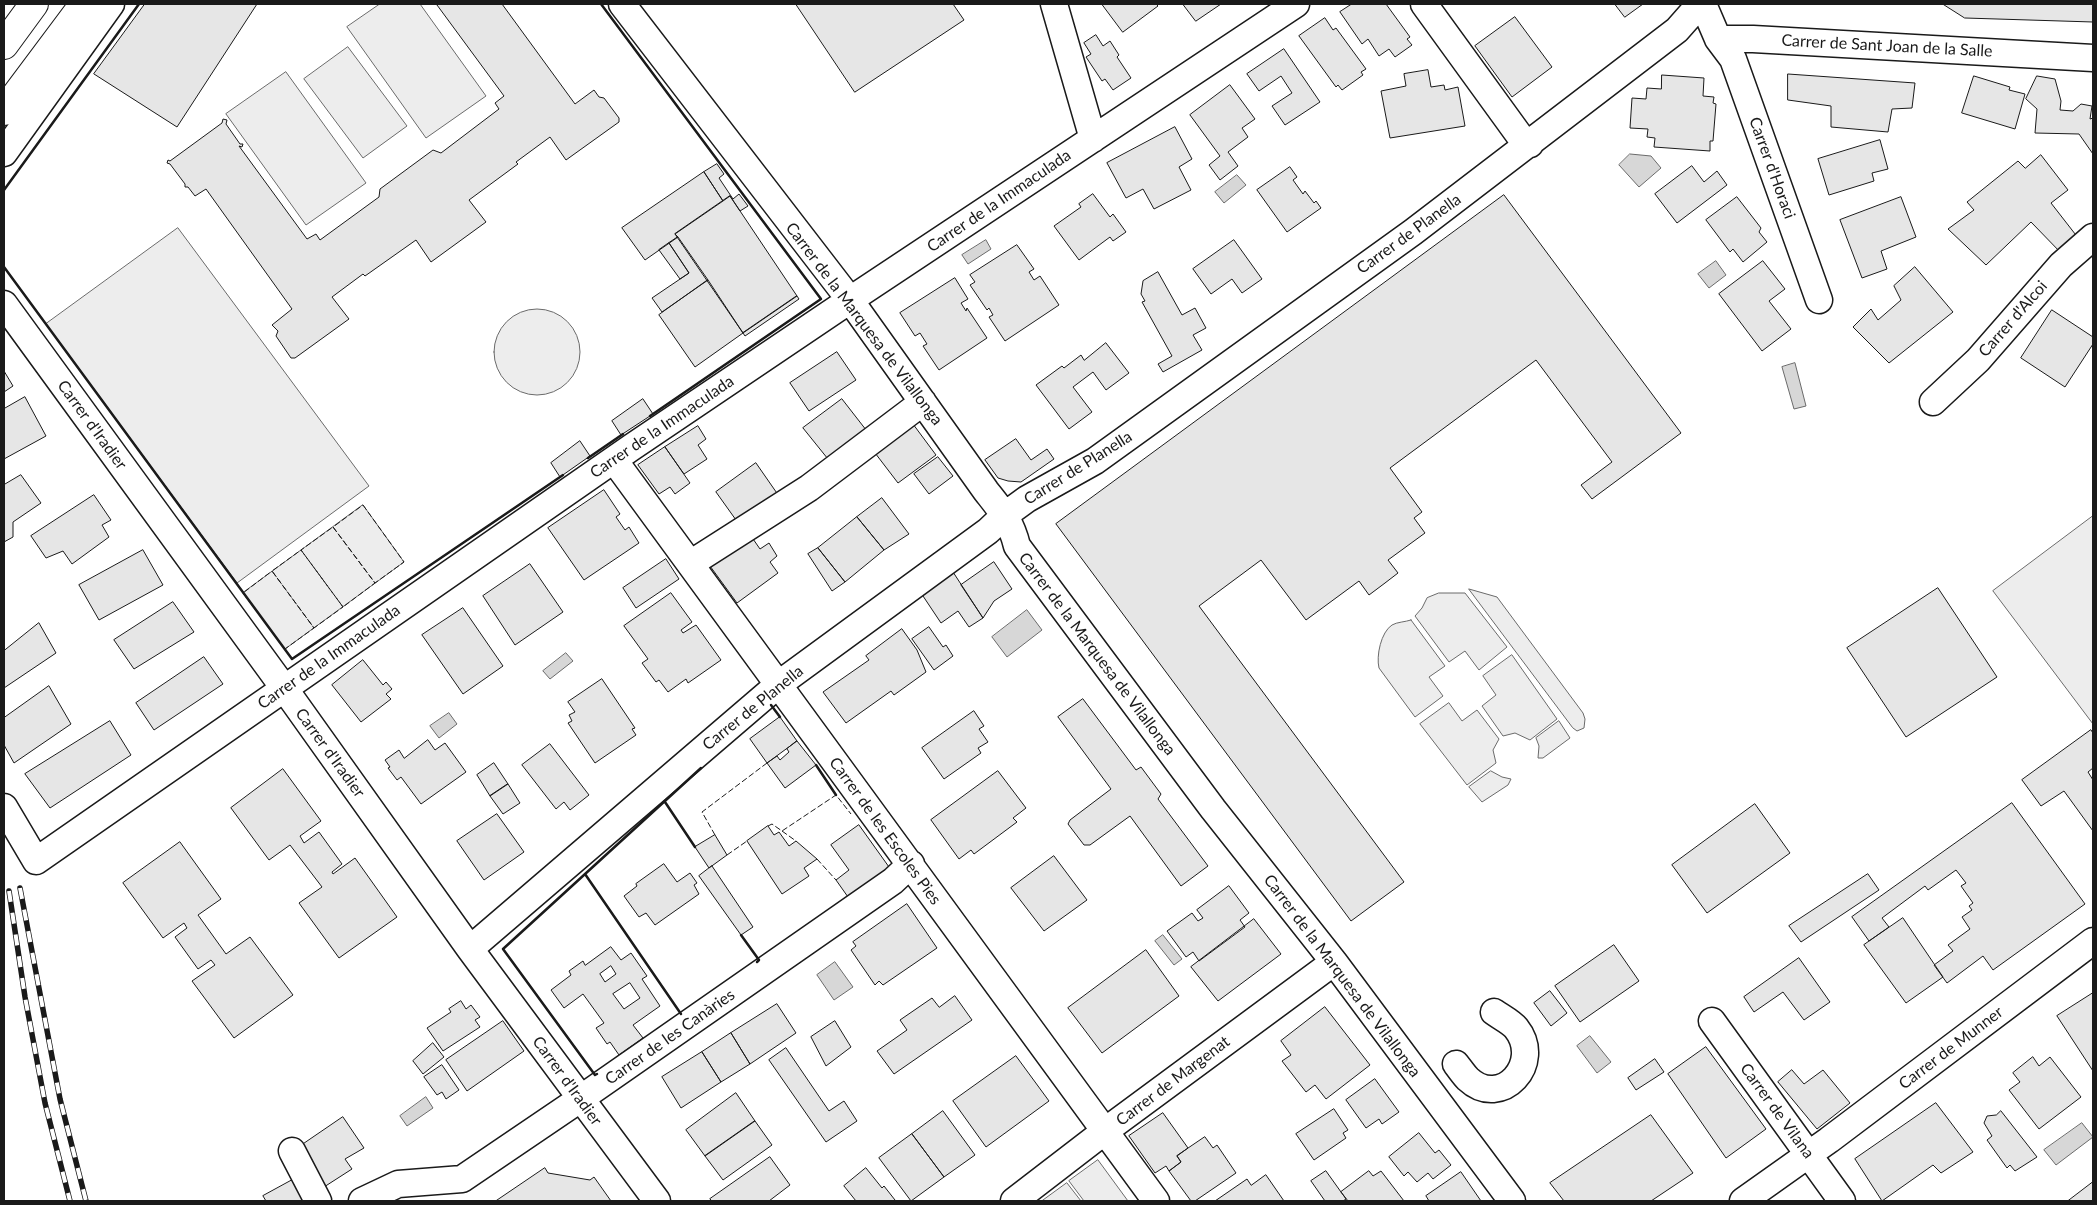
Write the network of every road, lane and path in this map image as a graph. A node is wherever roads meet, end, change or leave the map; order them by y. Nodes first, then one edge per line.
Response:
1 (34, 4) edge
2 (84, 4) edge
3 (111, 4) edge
4 (622, 4) edge
5 (1054, 4) edge
6 (1296, 4) edge
7 (1424, 4) edge
8 (1702, 4) edge
9 (1718, 39) junction
10 (4, 45) edge
11 (2093, 58) edge
12 (4, 111) edge
13 (1093, 139) junction
14 (1530, 144) junction
15 (4, 153) edge
16 (2093, 237) edge
17 (850, 300) junction
18 (1819, 300) dead end
19 (4, 304) edge
20 (923, 402) junction
21 (1933, 402) dead end
22 (614, 460) junction
23 (1005, 515) junction
24 (690, 564) junction
25 (779, 684) junction
26 (284, 688) junction
27 (4, 807) edge
28 (911, 864) junction
29 (2093, 942) edge
30 (470, 949) junction
31 (1334, 962) junction
32 (1494, 1012) dead end
33 (1712, 1021) dead end
34 (1456, 1064) dead end
35 (580, 1099) junction
36 (1105, 1131) junction
37 (292, 1151) dead end
38 (1809, 1155) junction
39 (318, 1201) edge
40 (362, 1201) edge
41 (657, 1201) edge
42 (1014, 1201) edge
43 (1156, 1201) edge
44 (1512, 1201) edge
45 (1743, 1201) edge
46 (1842, 1201) edge

1 - 10 highway
2 - 12 highway
3 - 15 street
4 - 17 street, Carrer de la Marquesa de Vilallonga
5 - 13 street
6 - 13 street, Carrer de la Immaculada
7 - 14 street
8 - 9 street
8 - 14 street, Carrer de Planella
9 - 11 street, Carrer de Sant Joan de la Salle
9 - 18 street, Carrer d'Horaci
13 - 17 street, Carrer de la Immaculada
14 - 23 street, Carrer de Planella
16 - 21 street, Carrer d'Alcoi
17 - 20 street, Carrer de la Marquesa de Vilallonga
17 - 22 street, Carrer de la Immaculada
19 - 26 street, Carrer d'Iradier
20 - 23 street, Carrer de la Marquesa de Vilallonga
20 - 24 street
22 - 24 street, Carrer de les Escoles Pies
22 - 26 street, Carrer de la Immaculada
23 - 25 street, Carrer de Planella
23 - 31 street, Carrer de la Marquesa de Vilallonga
24 - 25 street, Carrer de les Escoles Pies
25 - 28 street, Carrer de les Escoles Pies
25 - 30 street, Carrer de Planella
26 - 27 street, Carrer de la Immaculada
26 - 30 street, Carrer d'Iradier
28 - 35 street, Carrer de les Canàries
28 - 36 street, Carrer de les Escoles Pies
29 - 38 street, Carrer de Munner
30 - 35 street, Carrer d'Iradier
31 - 36 street, Carrer de Margenat
31 - 44 street, Carrer de la Marquesa de Vilallonga
32 - 34 street
33 - 38 street, Carrer de Vilana
35 - 40 street, Carrer de les Canàries
35 - 41 street, Carrer d'Iradier
36 - 42 street, Carrer de Margenat
36 - 43 street, Carrer de les Escoles Pies
37 - 39 street
38 - 45 street, Carrer de Munner
38 - 46 street, Carrer de Vilana

